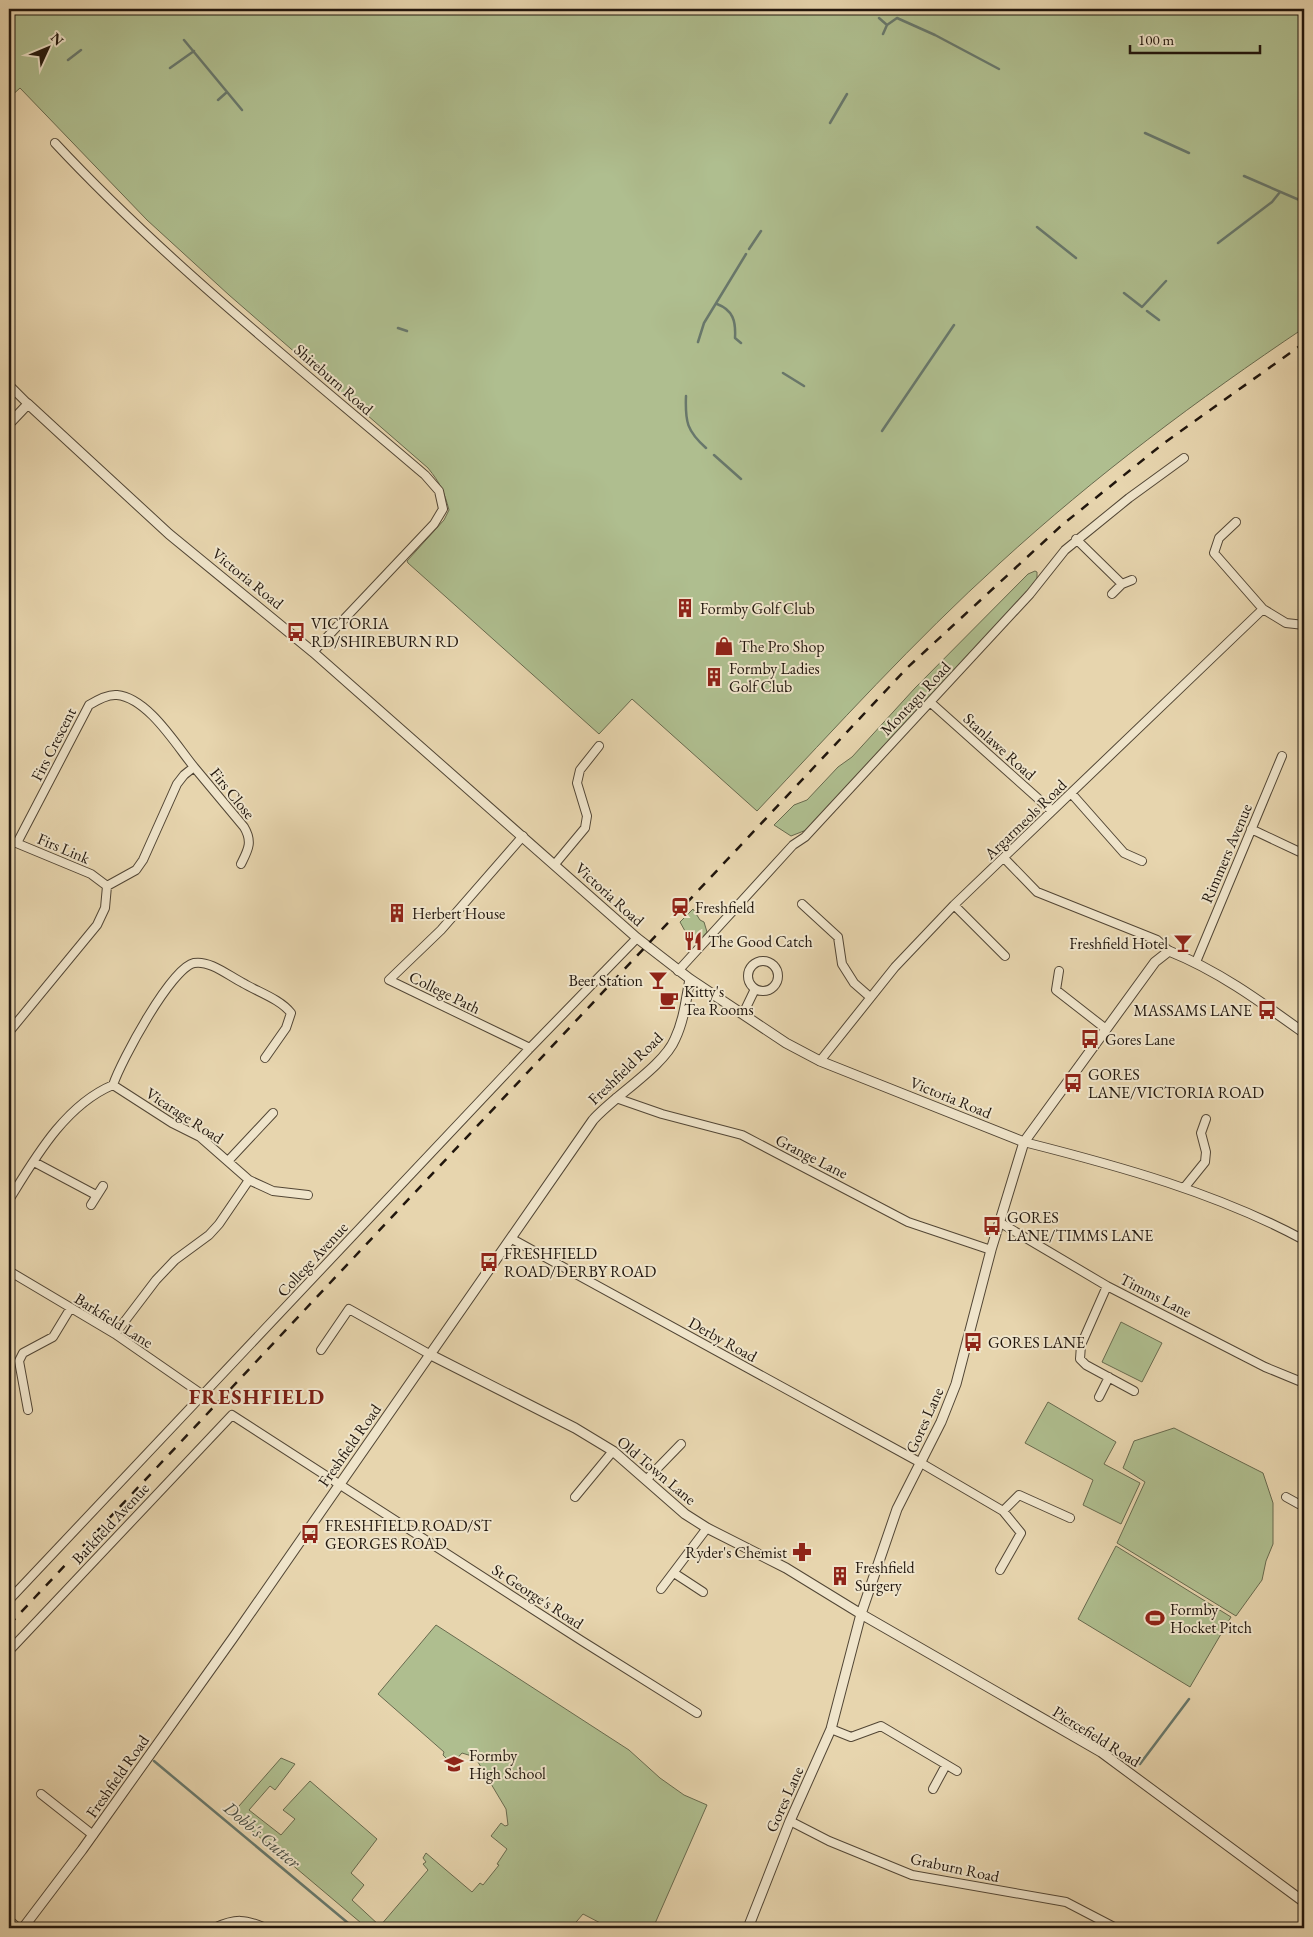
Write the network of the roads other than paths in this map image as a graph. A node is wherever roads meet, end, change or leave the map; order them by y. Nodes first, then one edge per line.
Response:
1 (56, 143) dead end
2 (9, 385) edge
3 (28, 404) junction
4 (9, 424) edge
5 (1184, 458) dead end
6 (1236, 522) dead end
7 (1076, 539) junction
8 (1132, 580) dead end
9 (1122, 584) junction
10 (1112, 594) dead end
11 (1263, 609) junction
12 (1304, 625) edge
13 (313, 652) junction
14 (930, 702) junction
15 (598, 746) dead end
16 (1282, 756) dead end
17 (194, 767) junction
18 (1071, 793) junction
19 (1052, 811) junction
20 (1251, 829) junction
21 (523, 836) junction
22 (9, 840) edge
23 (17, 843) junction
24 (1304, 854) edge
25 (1004, 858) junction
26 (1142, 861) dead end
27 (241, 864) dead end
28 (555, 864) junction
29 (107, 886) junction
30 (802, 904) dead end
31 (954, 905) junction
32 (637, 938) junction
33 (1169, 951) junction
34 (1005, 956) dead end
35 (1196, 962) junction
36 (678, 971) junction
37 (1059, 971) dead end
38 (690, 979) junction
39 (755, 989) dead end
40 (870, 997) junction
41 (743, 1014) junction
42 (1106, 1028) junction
43 (9, 1032) edge
44 (1304, 1034) edge
45 (530, 1048) junction
46 (265, 1058) dead end
47 (820, 1061) junction
48 (113, 1085) junction
49 (616, 1098) junction
50 (273, 1113) dead end
51 (1206, 1119) dead end
52 (1024, 1142) junction
53 (229, 1160) junction
54 (34, 1162) junction
55 (249, 1180) junction
56 (103, 1186) dead end
57 (1184, 1188) junction
58 (96, 1196) junction
59 (308, 1196) dead end
60 (9, 1200) edge
61 (91, 1206) dead end
62 (999, 1222) junction
63 (512, 1239) junction
64 (1304, 1240) edge
65 (991, 1250) junction
66 (9, 1271) edge
67 (1108, 1286) junction
68 (70, 1309) junction
69 (114, 1334) junction
70 (321, 1350) dead end
71 (431, 1355) junction
72 (1109, 1378) junction
73 (1304, 1383) edge
74 (1134, 1391) dead end
75 (203, 1395) junction
76 (1099, 1397) dead end
77 (28, 1410) dead end
78 (682, 1444) dead end
79 (613, 1451) junction
80 (921, 1463) junction
81 (646, 1480) junction
82 (340, 1484) junction
83 (575, 1497) dead end
84 (1286, 1497) dead end
85 (1304, 1507) edge
86 (1003, 1512) junction
87 (1070, 1518) dead end
88 (707, 1528) junction
89 (1000, 1570) dead end
90 (674, 1573) junction
91 (661, 1589) dead end
92 (704, 1592) dead end
93 (9, 1600) edge
94 (861, 1614) junction
95 (9, 1651) edge
96 (697, 1713) dead end
97 (831, 1730) junction
98 (946, 1765) junction
99 (956, 1771) dead end
100 (933, 1789) dead end
101 (41, 1794) dead end
102 (790, 1821) junction
103 (94, 1834) junction
104 (1304, 1902) edge
105 (9, 1920) edge
106 (18, 1928) edge
107 (23, 1928) edge
108 (214, 1928) edge
109 (266, 1928) edge
110 (748, 1928) edge
111 (1116, 1928) edge

1 - 13 street, Shireburn Road
2 - 3 street, Victoria Road
3 - 4 street
3 - 13 street, Victoria Road
5 - 7 street, Montagu Road
6 - 11 street
7 - 9 street
7 - 14 street, Montagu Road
8 - 9 street
9 - 10 street
11 - 12 street
11 - 18 street, Argarmeols Road
13 - 21 street, Victoria Road
14 - 19 street, Stanlawe Road
14 - 36 street, Montagu Road
15 - 28 street
16 - 20 street, Rimmers Avenue
17 - 23 street, Firs Crescent
17 - 27 street, Firs Close
17 - 29 street
18 - 19 street, Argarmeols Road
18 - 26 street
19 - 25 street, Argarmeols Road
20 - 24 street
20 - 35 street, Rimmers Avenue
21 - 28 street, Victoria Road
21 - 45 street, College Path
22 - 23 street, Firs Link
23 - 29 street, Firs Link
25 - 31 street, Argarmeols Road
25 - 33 street
28 - 32 street, Victoria Road
29 - 43 street
30 - 40 street
31 - 34 street
31 - 40 street, Argarmeols Road
32 - 36 street, Victoria Road
32 - 45 street, College Avenue
33 - 35 street
33 - 42 street, Gores Lane
35 - 44 street
36 - 38 street, Victoria Road
37 - 42 street
38 - 41 street, Victoria Road
38 - 49 street, Freshfield Road
39 - 41 street
40 - 47 street, Argarmeols Road
41 - 47 street, Victoria Road
42 - 52 street, Gores Lane
45 - 75 street, College Avenue
46 - 48 street
47 - 52 street, Victoria Road
48 - 53 street, Vicarage Road
48 - 54 street
49 - 63 street, Freshfield Road
49 - 65 street, Grange Lane
50 - 53 street
51 - 57 street
52 - 57 street, Victoria Road
52 - 62 street, Gores Lane
53 - 55 street, Vicarage Road
54 - 58 street
54 - 60 street
55 - 59 street
55 - 69 street
56 - 58 street
57 - 64 street, Victoria Road
58 - 61 street
62 - 65 street, Gores Lane
62 - 67 street, Timms Lane
63 - 71 street, Freshfield Road
63 - 80 street, Derby Road
65 - 80 street, Gores Lane
66 - 68 street, Barkfield Lane
67 - 72 street
67 - 73 street, Timms Lane
68 - 69 street, Barkfield Lane
68 - 77 street
69 - 75 street, Barkfield Lane
70 - 71 street
71 - 79 street, Old Town Lane
71 - 82 street, Freshfield Road
72 - 74 street
72 - 76 street
75 - 93 street, College Avenue
78 - 81 street
79 - 81 street, Old Town Lane
79 - 83 street
80 - 86 street, Derby Road
80 - 94 street, Gores Lane
81 - 88 street, Old Town Lane
82 - 95 street, Barkfield Avenue
82 - 96 street, St George's Road
82 - 103 street, Freshfield Road
84 - 85 street
86 - 87 street
86 - 89 street, Derby Road
88 - 90 street
88 - 94 street, Old Town Lane
90 - 91 street
90 - 92 street
94 - 97 street, Gores Lane
94 - 104 street, Piercefield Road
97 - 98 street
97 - 102 street, Gores Lane
98 - 99 street
98 - 100 street
101 - 103 street
102 - 110 street, Gores Lane
102 - 111 street, Graburn Road
103 - 107 street, Freshfield Road
105 - 106 street
108 - 109 street

